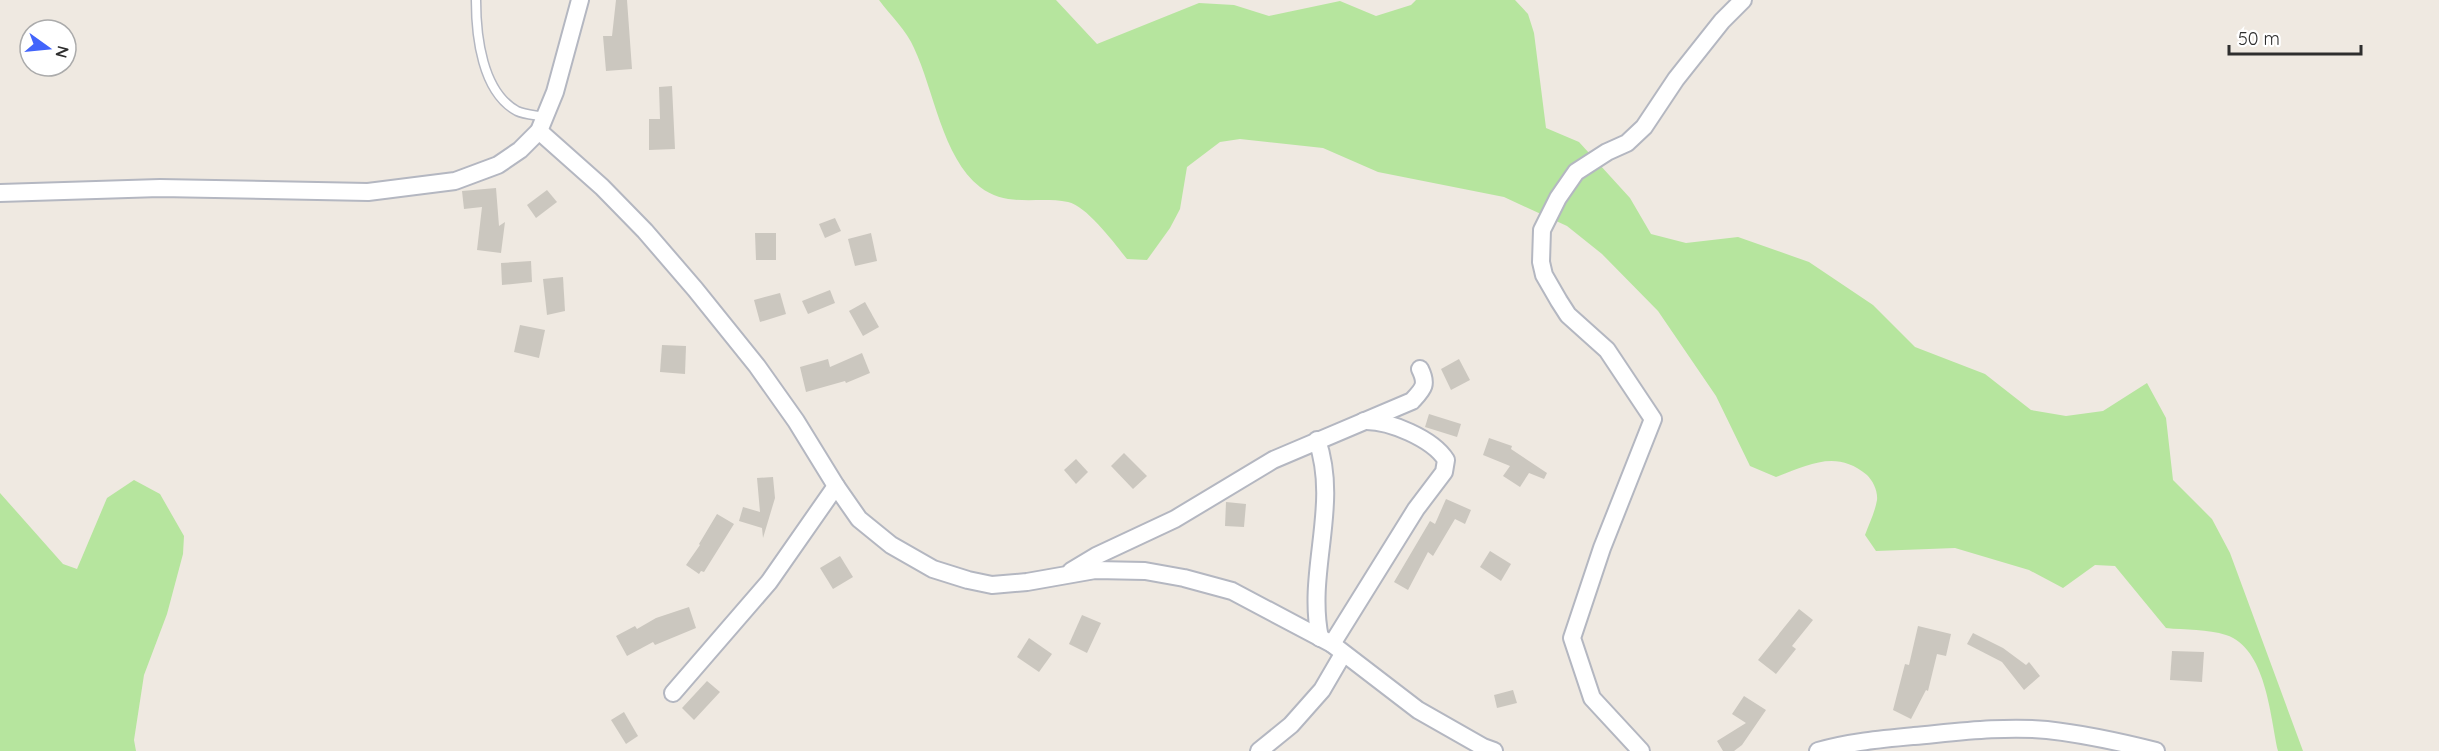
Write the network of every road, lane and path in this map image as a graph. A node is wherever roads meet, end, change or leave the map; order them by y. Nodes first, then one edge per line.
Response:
1 (476, 0) edge
2 (580, 0) edge
3 (1743, 0) edge
4 (542, 124) junction
5 (0, 193) edge
6 (1420, 369) dead end
7 (1364, 421) junction
8 (1317, 440) junction
9 (836, 486) junction
10 (1066, 574) junction
11 (1332, 645) junction
12 (673, 693) dead end
13 (1259, 751) edge
14 (1494, 751) edge
15 (1641, 751) edge
16 (1818, 751) edge
17 (2156, 751) edge

1 - 4 lane
2 - 4 street
3 - 15 street
4 - 5 street
4 - 9 street
6 - 7 street
7 - 8 street
7 - 11 street
8 - 10 street
8 - 11 street
9 - 10 street
9 - 12 street
10 - 11 street
11 - 13 street
11 - 14 street
16 - 17 street

